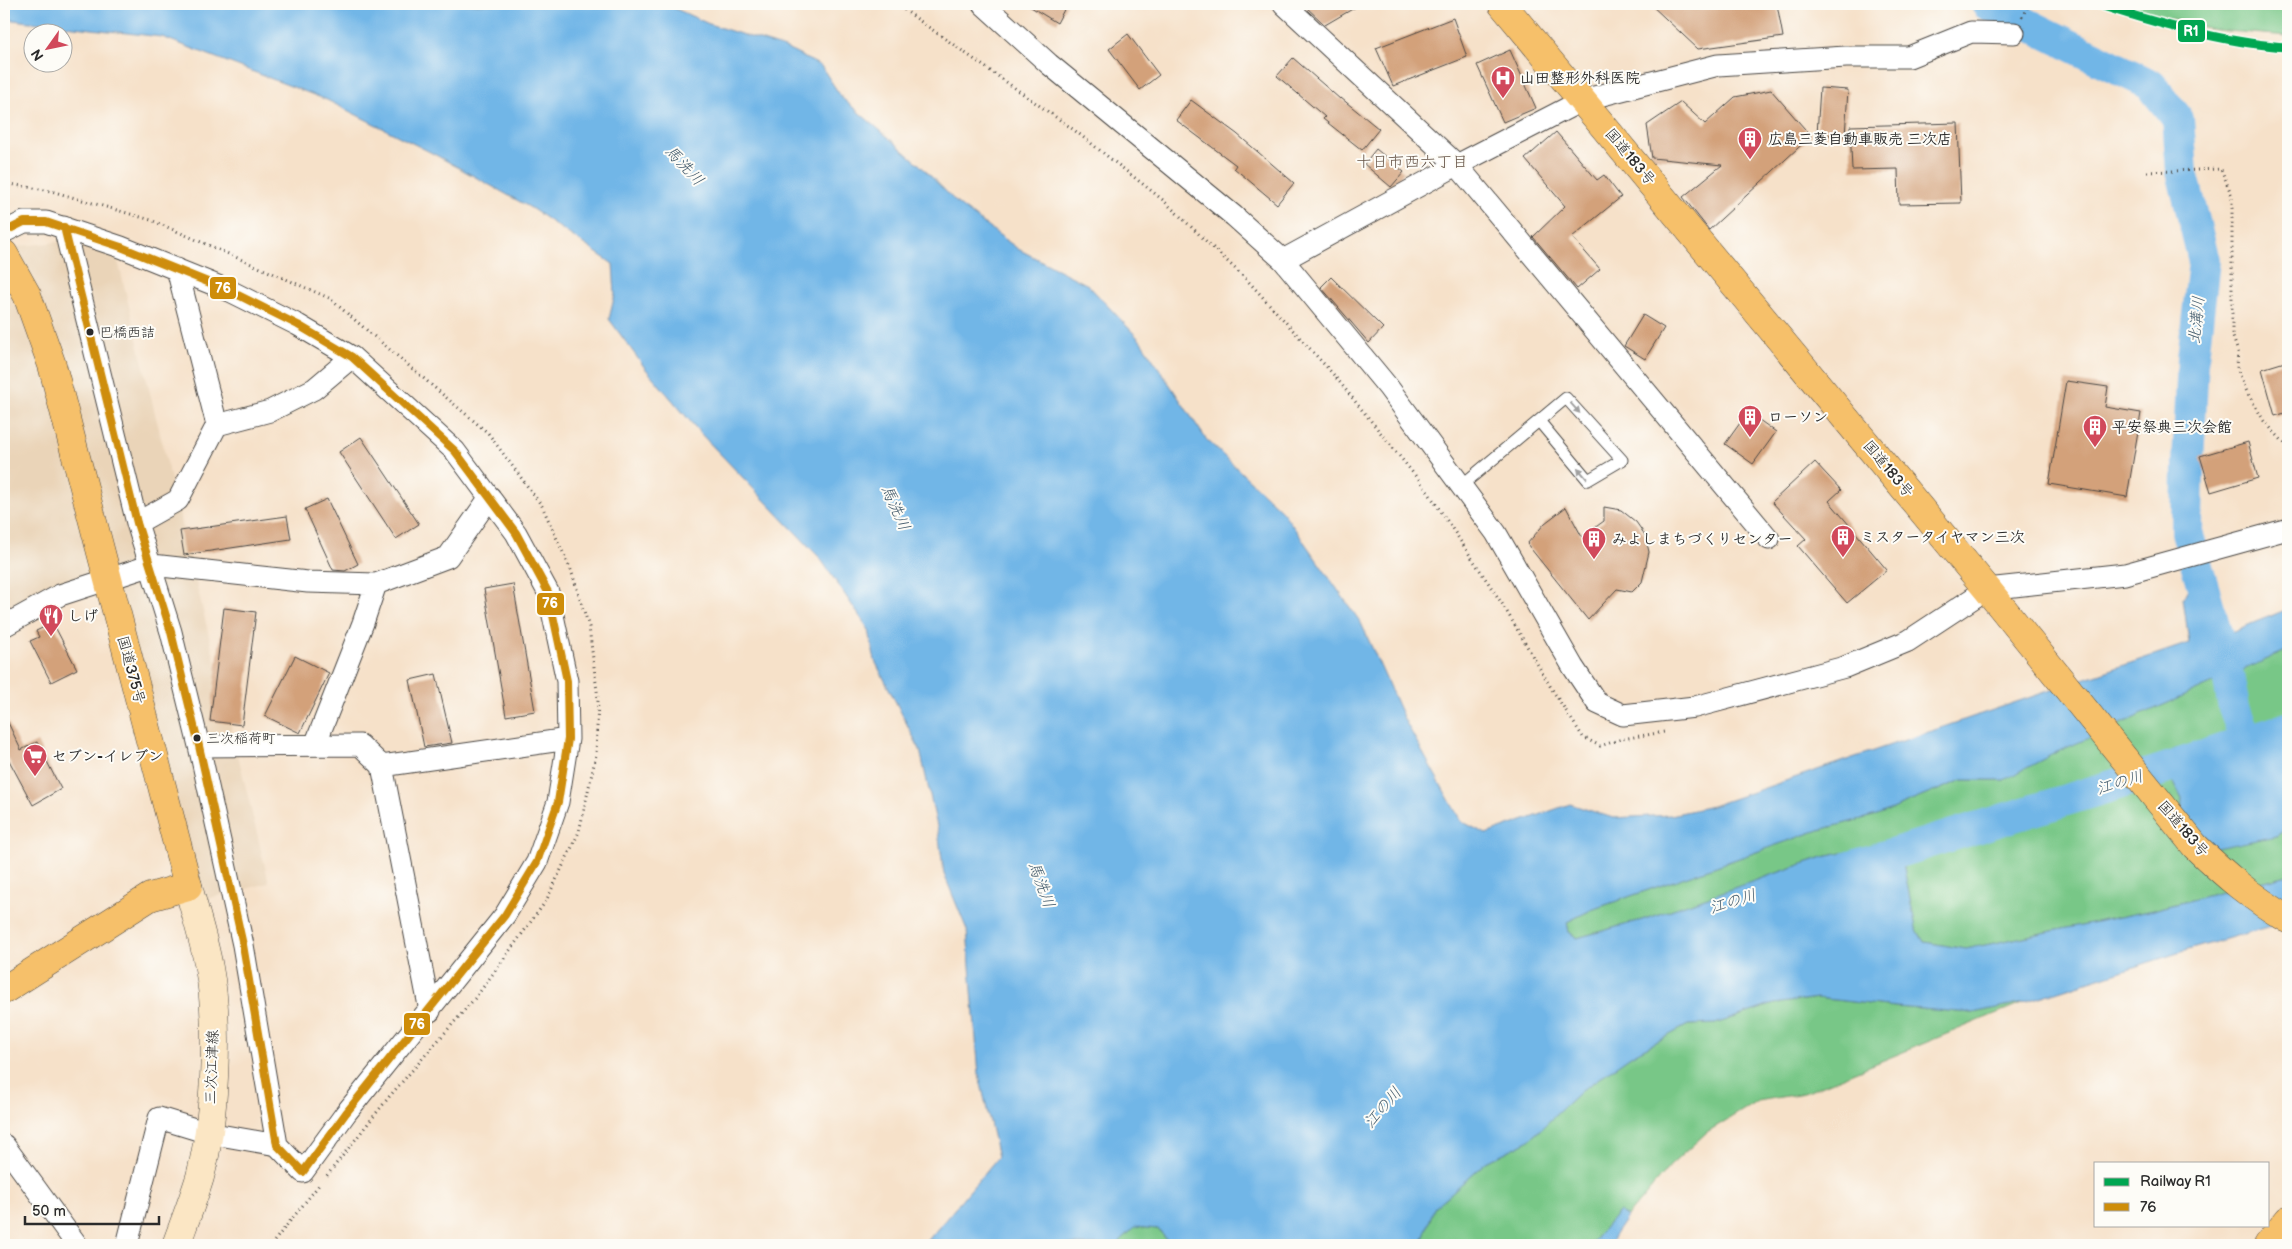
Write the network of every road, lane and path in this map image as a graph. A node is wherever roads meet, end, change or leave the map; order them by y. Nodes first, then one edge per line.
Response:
1 (896, 4) edge
2 (983, 4) edge
3 (1284, 4) edge
4 (1502, 4) edge
5 (2014, 33) dead end
6 (1583, 100) junction
7 (1457, 164) junction
8 (2147, 172) dead end
9 (4, 183) edge
10 (64, 227) junction
11 (4, 232) edge
12 (4, 254) edge
13 (1283, 260) junction
14 (177, 269) junction
15 (352, 358) junction
16 (1539, 421) junction
17 (217, 425) junction
18 (2288, 447) edge
19 (1462, 486) junction
20 (490, 497) junction
21 (137, 523) junction
22 (2288, 529) edge
23 (1769, 538) dead end
24 (152, 565) junction
25 (108, 579) junction
26 (376, 584) junction
27 (1987, 589) junction
28 (4, 626) edge
29 (1672, 730) dead end
30 (568, 739) junction
31 (315, 745) junction
32 (199, 746) junction
33 (382, 766) junction
34 (188, 886) junction
35 (2288, 919) edge
36 (4, 990) edge
37 (430, 1011) junction
38 (208, 1133) junction
39 (4, 1145) edge
40 (277, 1145) junction
41 (2288, 1220) edge
42 (76, 1245) edge
43 (128, 1245) edge
44 (176, 1245) edge
45 (271, 1245) edge
46 (2268, 1245) edge

1 - 29 path
2 - 13 street
3 - 7 street
4 - 6 highway, 国道183号
5 - 6 street
6 - 7 street
6 - 27 highway, 国道183号
7 - 13 street
7 - 23 street
8 - 18 path
9 - 45 path
10 - 11 street
10 - 14 street
10 - 21 street
12 - 25 highway, 国道375号
13 - 19 street
14 - 15 street
14 - 17 street
15 - 17 street
15 - 20 street
16 -> 16 lane
16 - 19 lane
17 - 21 street
19 - 27 street
20 - 26 street
20 - 30 street
21 - 24 street
22 - 27 street
24 - 25 street
24 - 26 street
24 - 32 street
25 - 28 street
25 - 34 highway, 国道375号
26 - 31 street
27 - 35 highway, 国道183号
30 - 33 street
30 - 37 street
31 - 32 street
31 - 33 street
32 - 40 street
33 - 37 street
34 - 36 highway
34 - 38 main road, 三次江津線
37 - 40 street
38 - 40 street
38 - 43 street
38 - 44 main road, 三次江津線
39 - 42 street
41 - 46 highway

